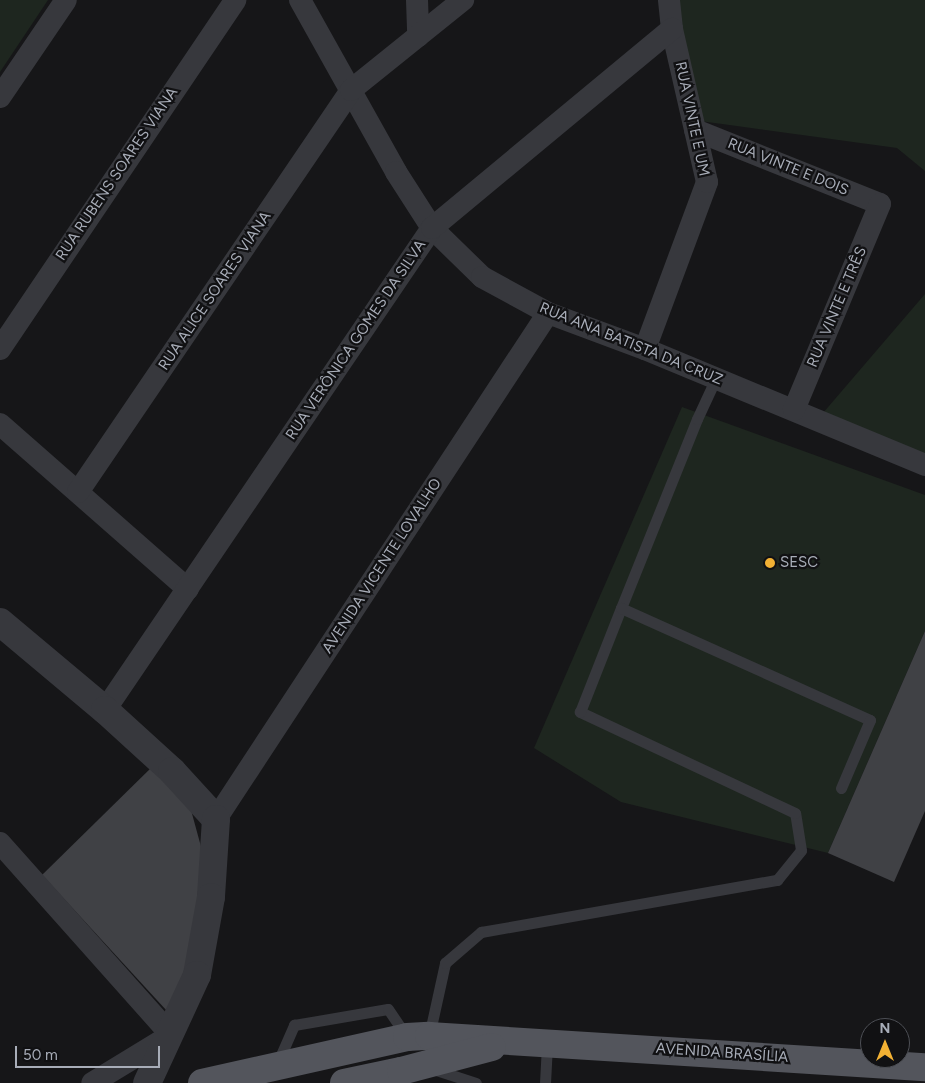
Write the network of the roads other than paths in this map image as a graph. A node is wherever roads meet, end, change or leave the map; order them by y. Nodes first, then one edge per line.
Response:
1 (66, 0) edge
2 (235, 0) edge
3 (300, 0) edge
4 (417, 0) edge
5 (463, 0) edge
6 (669, 0) edge
7 (672, 29) junction
8 (418, 36) junction
9 (351, 90) junction
10 (0, 97) edge
11 (695, 130) junction
12 (880, 204) joint
13 (432, 228) junction
14 (548, 313) junction
15 (0, 349) edge
16 (645, 349) junction
17 (716, 378) junction
18 (794, 410) junction
19 (0, 424) edge
20 (925, 465) edge
21 (78, 492) junction
22 (188, 589) junction
23 (621, 608) junction
24 (0, 622) edge
25 (105, 710) junction
26 (840, 788) dead end
27 (216, 819) junction
28 (0, 843) edge
29 (171, 1035) junction
30 (418, 1037) junction
31 (518, 1040) junction
32 (547, 1042) junction
33 (423, 1065) junction
34 (925, 1067) edge
35 (92, 1083) edge
36 (147, 1083) edge
37 (202, 1083) edge
38 (344, 1083) edge
39 (476, 1083) edge
40 (546, 1083) edge

1 - 10 street
2 - 15 street, RUA RUBENS SOARES VIANA
3 - 9 street, RUA ANA BATISTA DA CRUZ
4 - 8 street
5 - 8 street, RUA ALICE SOARES VIANA
6 - 7 street, RUA VINTE E UM
7 - 11 street, RUA VINTE E UM
7 - 13 street, RUA VERÔNICA GOMES DA SILVA
8 - 9 street, RUA ALICE SOARES VIANA
9 - 13 street, RUA ANA BATISTA DA CRUZ
9 - 21 street, RUA ALICE SOARES VIANA
11 - 12 street, RUA VINTE E DOIS
11 - 16 street, RUA VINTE E UM
12 - 18 street, RUA VINTE E TRÊS
13 - 14 street, RUA ANA BATISTA DA CRUZ
13 - 22 street, RUA VERÔNICA GOMES DA SILVA
14 - 16 street, RUA ANA BATISTA DA CRUZ
14 - 27 street, AVENIDA VICENTE LOVALHO
16 - 17 street, RUA ANA BATISTA DA CRUZ
17 - 18 street, RUA ANA BATISTA DA CRUZ
17 - 23 lane
18 - 20 street, RUA ANA BATISTA DA CRUZ
19 - 21 street
21 - 22 street
22 - 25 street, RUA VERÔNICA GOMES DA SILVA
23 - 26 lane
23 - 30 lane
24 - 25 street
25 - 27 street
27 - 29 street
28 - 29 street
29 - 35 street
29 - 36 street
30 - 31 main road, AVENIDA BRASÍLIA
30 - 33 lane
30 - 37 main road, AVENIDA BRASÍLIA
31 - 32 main road, AVENIDA BRASÍLIA
31 - 33 main road, AVENIDA BRASÍLIA
32 - 34 main road, AVENIDA BRASÍLIA
32 - 40 lane
33 - 38 main road, AVENIDA BRASÍLIA
33 - 39 lane

